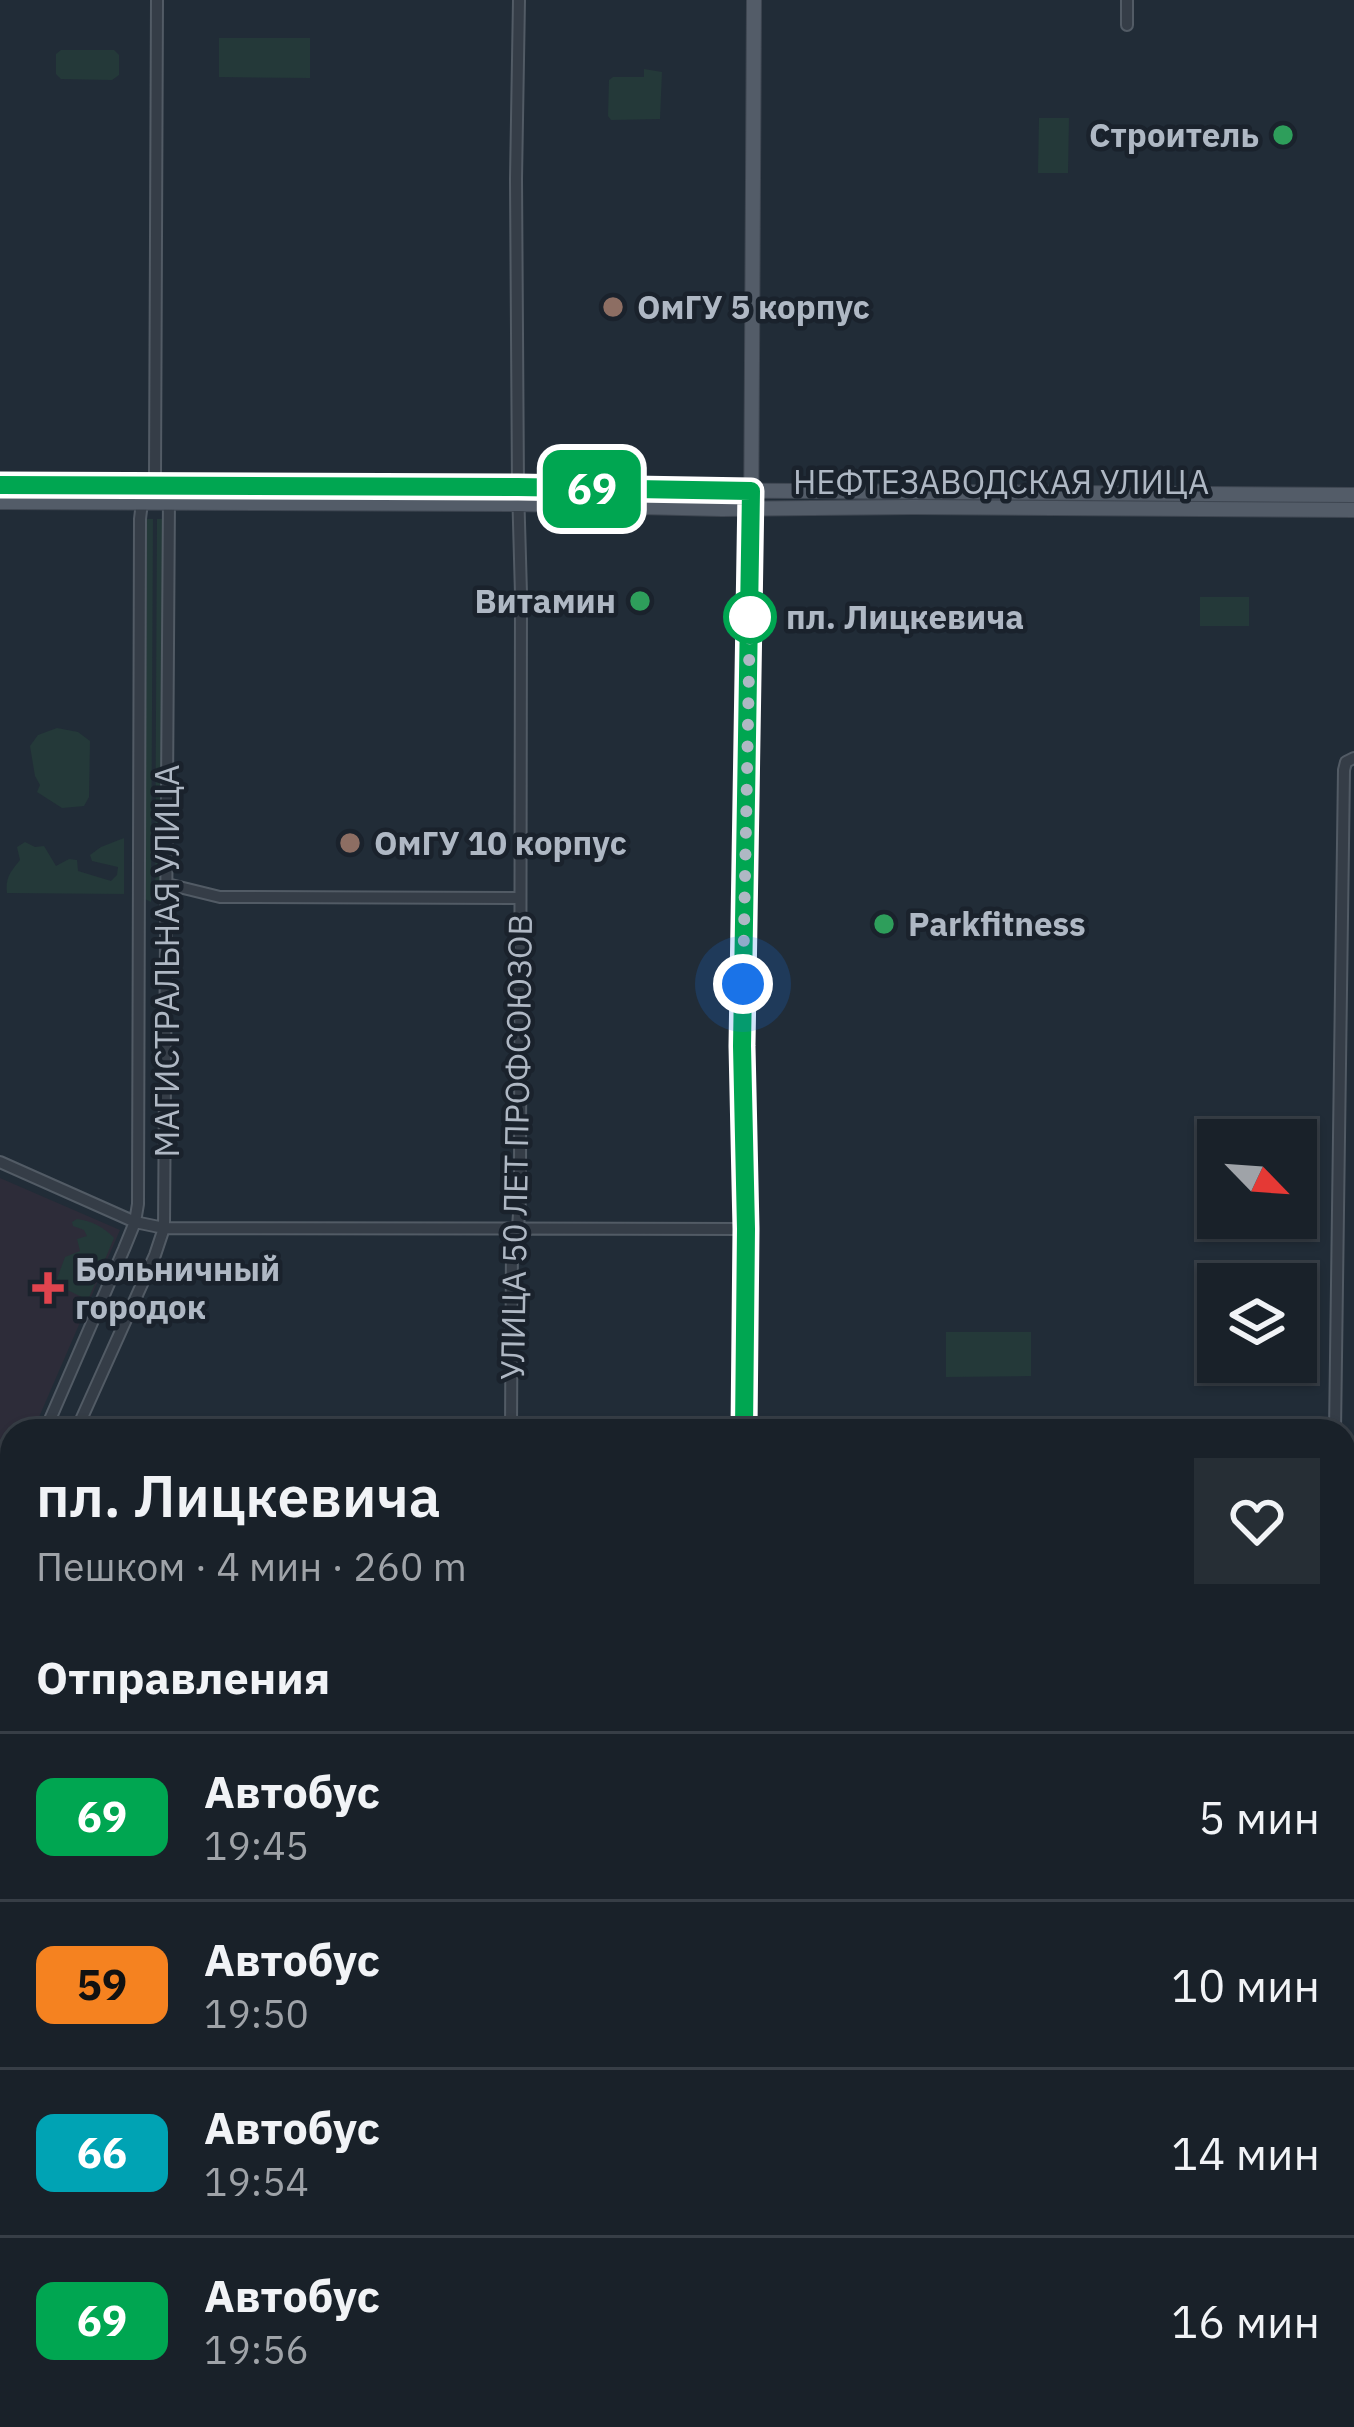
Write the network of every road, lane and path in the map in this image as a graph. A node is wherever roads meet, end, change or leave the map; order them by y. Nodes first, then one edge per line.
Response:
1 (157, 0) edge
2 (519, 0) edge
3 (754, 0) edge
4 (1127, 0) edge
5 (1127, 25) dead end
6 (751, 469) junction
7 (155, 483) junction
8 (0, 485) edge
9 (518, 487) junction
10 (759, 491) junction
11 (730, 492) junction
12 (1354, 495) edge
13 (0, 502) edge
14 (141, 502) junction
15 (170, 503) junction
16 (519, 504) junction
17 (750, 508) junction
18 (729, 509) junction
19 (769, 509) junction
20 (1354, 510) edge
21 (751, 529) junction
22 (1354, 758) edge
23 (167, 884) junction
24 (520, 898) junction
25 (0, 1162) edge
26 (135, 1222) junction
27 (518, 1227) junction
28 (164, 1228) junction
29 (746, 1229) junction
30 (50, 1419) edge
31 (81, 1419) edge
32 (511, 1419) edge
33 (744, 1419) edge
34 (1335, 1419) edge

1 - 7 street, МАГИСТРАЛЬНАЯ УЛИЦА
2 - 9 street, УЛИЦА 50 ЛЕТ ПРОФСОЮЗОВ
3 - 6 main road
4 - 5 street
6 - 10 main road
6 - 11 main road
7 - 8 main road, НЕФТЕЗАВОДСКАЯ УЛИЦА
7 - 9 main road, НЕФТЕЗАВОДСКАЯ УЛИЦА
7 - 14 street, МАГИСТРАЛЬНАЯ УЛИЦА
7 - 15 street, МАГИСТРАЛЬНАЯ УЛИЦА
9 - 11 main road, НЕФТЕЗАВОДСКАЯ УЛИЦА
9 - 16 street, УЛИЦА 50 ЛЕТ ПРОФСОЮЗОВ
10 - 11 main road, НЕФТЕЗАВОДСКАЯ УЛИЦА
10 - 12 main road, НЕФТЕЗАВОДСКАЯ УЛИЦА
10 - 17 main road
13 - 14 main road, НЕФТЕЗАВОДСКАЯ УЛИЦА
14 - 15 main road, НЕФТЕЗАВОДСКАЯ УЛИЦА
14 - 26 street, МАГИСТРАЛЬНАЯ УЛИЦА
15 - 16 main road, НЕФТЕЗАВОДСКАЯ УЛИЦА
15 - 23 street, МАГИСТРАЛЬНАЯ УЛИЦА
16 - 18 main road, НЕФТЕЗАВОДСКАЯ УЛИЦА
16 - 24 street, УЛИЦА 50 ЛЕТ ПРОФСОЮЗОВ
17 - 18 main road, НЕФТЕЗАВОДСКАЯ УЛИЦА
17 - 19 main road, НЕФТЕЗАВОДСКАЯ УЛИЦА
17 - 21 main road
18 - 21 main road
19 - 20 main road, НЕФТЕЗАВОДСКАЯ УЛИЦА
19 - 21 main road
21 - 29 main road
22 - 34 street
23 - 24 street
23 - 28 street, МАГИСТРАЛЬНАЯ УЛИЦА
24 - 27 street, УЛИЦА 50 ЛЕТ ПРОФСОЮЗОВ
25 - 26 street
26 - 28 street
26 - 30 street, МАГИСТРАЛЬНАЯ УЛИЦА
27 - 28 street
27 - 29 street
27 - 32 street, УЛИЦА 50 ЛЕТ ПРОФСОЮЗОВ
28 - 31 street, МАГИСТРАЛЬНАЯ УЛИЦА
29 - 33 main road

